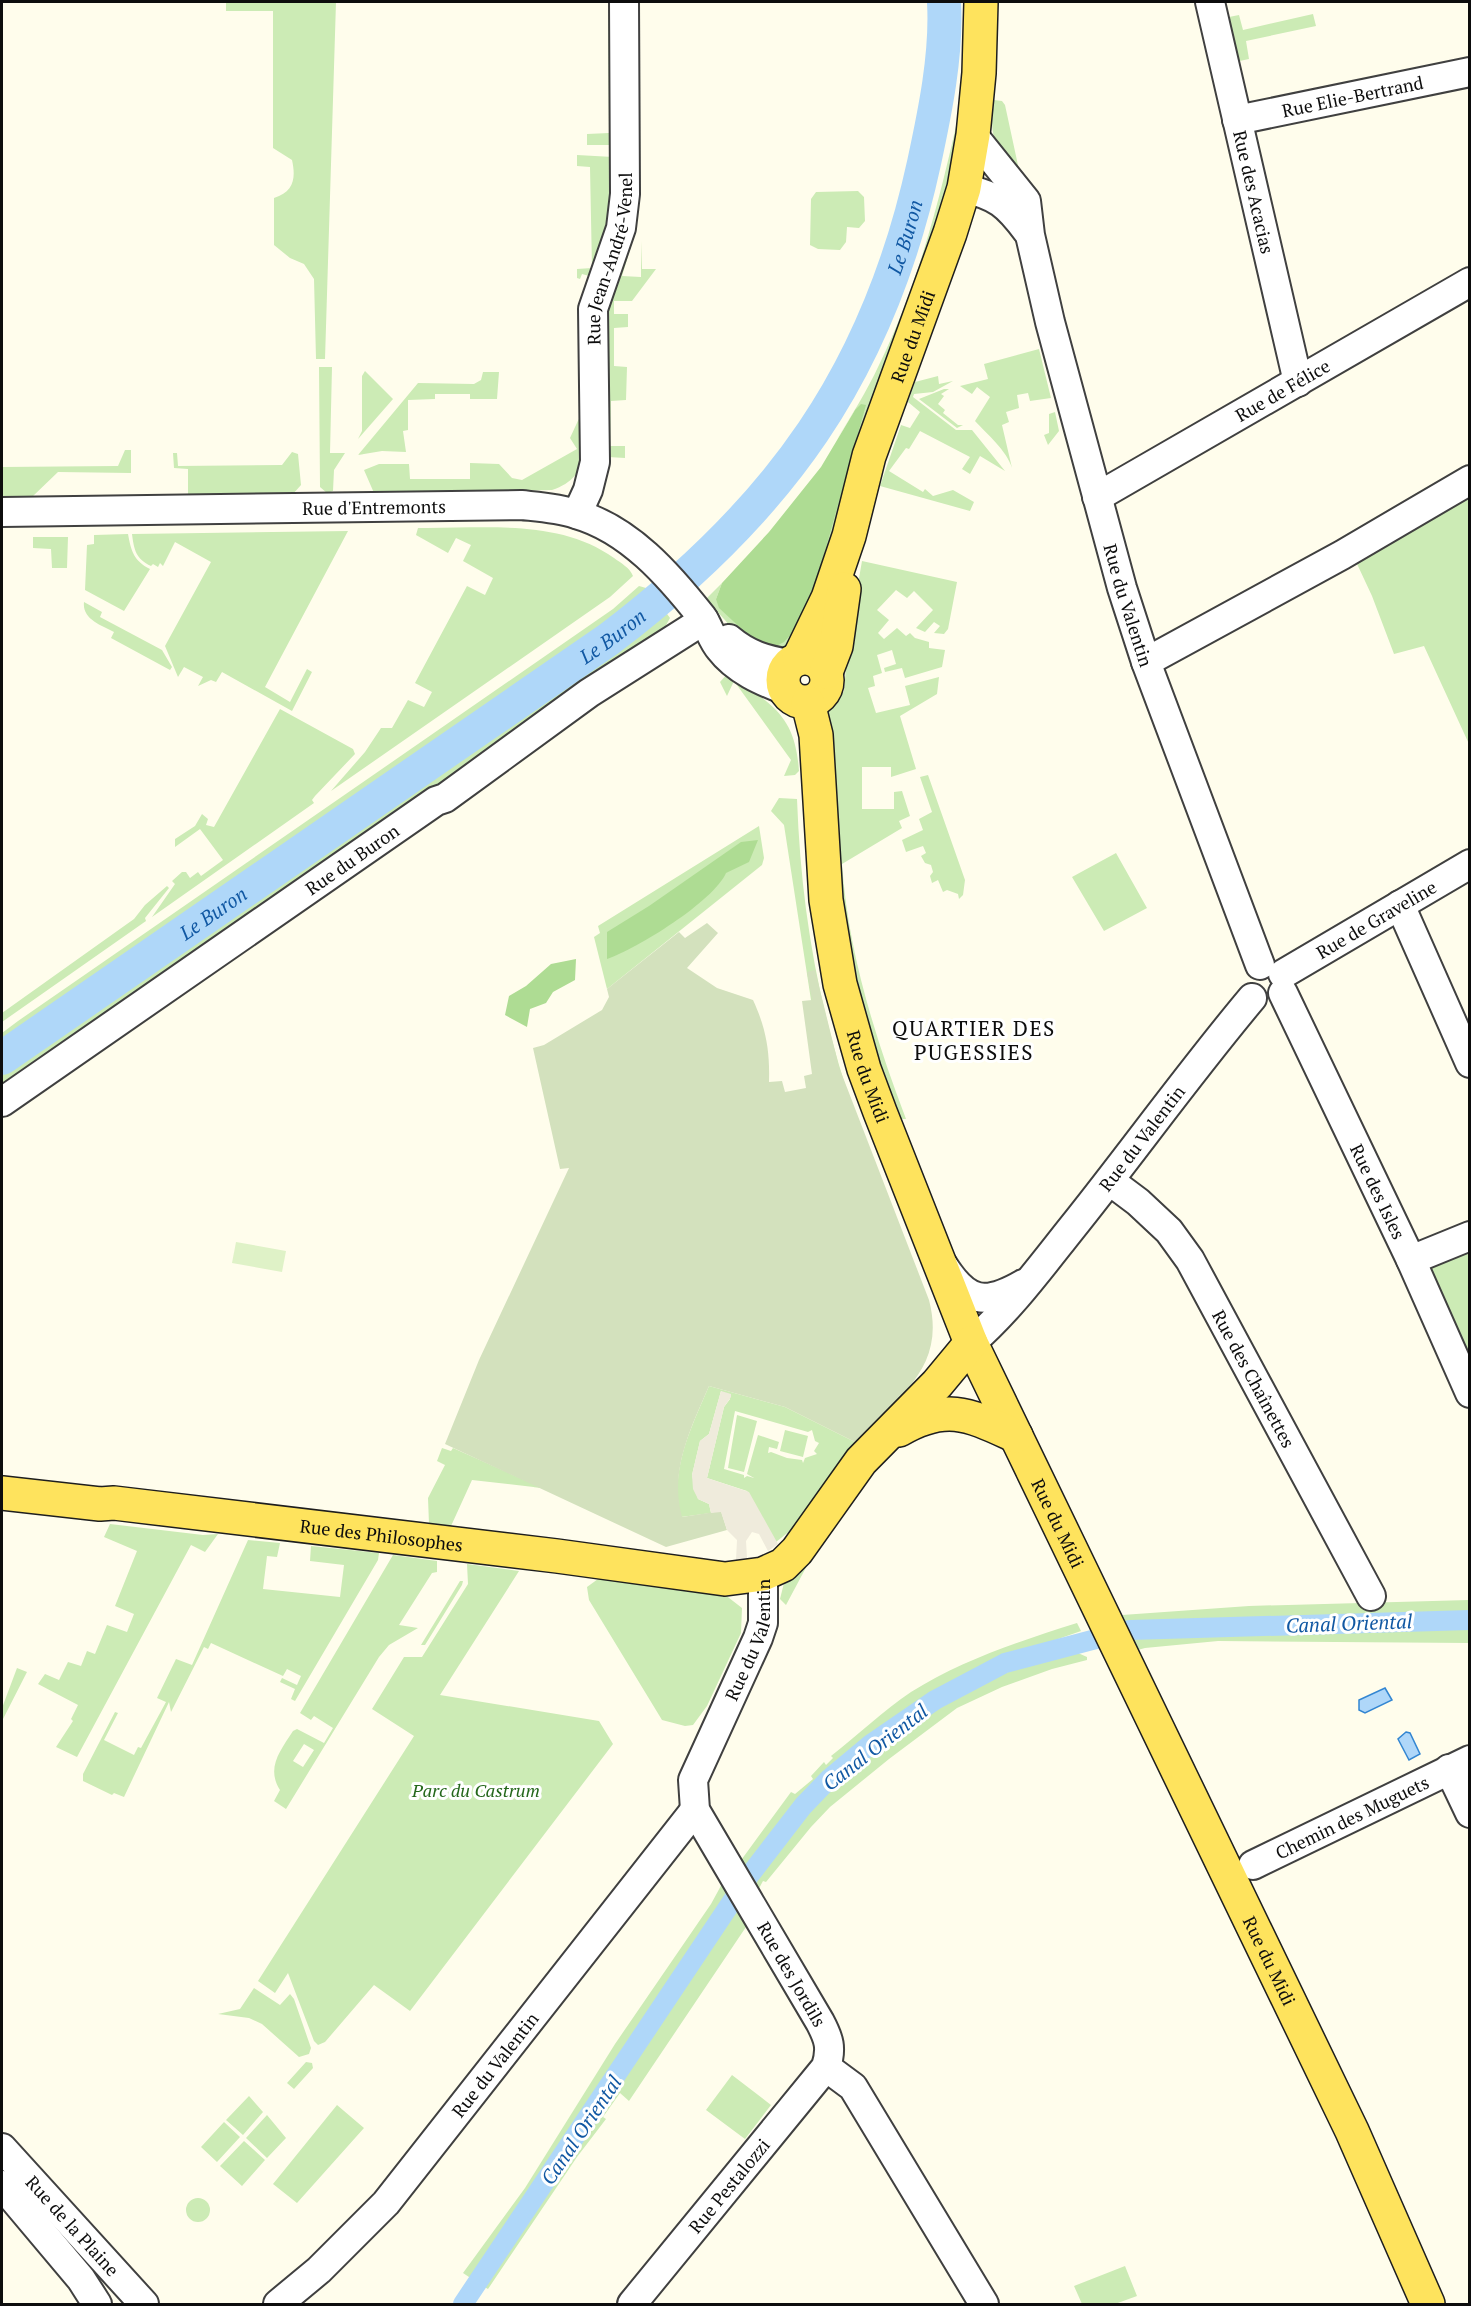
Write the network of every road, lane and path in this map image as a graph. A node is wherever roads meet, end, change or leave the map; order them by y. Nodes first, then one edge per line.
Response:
1 (624, 2) edge
2 (981, 2) edge
3 (1210, 2) edge
4 (1470, 72) edge
5 (1237, 120) junction
6 (973, 135) junction
7 (964, 188) junction
8 (1030, 235) junction
9 (1470, 282) edge
10 (1298, 382) junction
11 (1470, 480) edge
12 (1097, 497) junction
13 (2, 512) edge
14 (577, 514) junction
15 (696, 611) junction
16 (1146, 662) junction
17 (801, 677) junction
18 (1470, 864) edge
19 (1400, 905) junction
20 (1275, 977) junction
21 (1252, 998) joint
22 (1470, 1063) edge
23 (2, 1102) edge
24 (1110, 1181) junction
25 (1470, 1236) edge
26 (1411, 1260) junction
27 (940, 1261) junction
28 (1033, 1278) junction
29 (971, 1343) junction
30 (1470, 1393) edge
31 (1016, 1436) junction
32 (869, 1453) junction
33 (2, 1493) edge
34 (763, 1574) junction
35 (1371, 1596) dead end
36 (702, 1755) joint
37 (1459, 1765) edge
38 (695, 1810) junction
39 (1470, 1813) edge
40 (1253, 1865) dead end
41 (826, 2067) junction
42 (2, 2148) edge
43 (2, 2185) edge
44 (97, 2304) edge
45 (144, 2304) edge
46 (278, 2304) edge
47 (632, 2304) edge
48 (984, 2304) edge
49 (1428, 2304) edge

1 - 14 street, Rue Jean-André-Venel
2 - 6 main road
3 - 5 street, Rue des Acacias
4 - 5 street, Rue Elie-Bertrand
5 - 10 street, Rue des Acacias
6 - 7 main road, Rue du Midi
6 - 8 street, Rue du Valentin
7 - 8 street, Rue du Valentin
7 - 17 main road, Rue du Midi
8 - 12 street, Rue du Valentin
9 - 10 street, Rue de Félice
10 - 12 street, Rue de Félice
11 - 16 street
12 - 16 street, Rue du Valentin
13 - 14 street, Rue d'Entremonts
14 - 15 street, Rue d'Entremonts
15 - 17 street, Rue d'Entremonts
15 - 23 street, Rue du Buron
16 - 20 street, Rue du Valentin
17 - 27 main road, Rue du Midi
18 - 19 street, Rue de Graveline
19 - 20 street, Rue de Graveline
19 - 22 street
20 - 21 street, Rue de Graveline
20 - 26 street, Rue des Isles
21 - 24 street, Rue du Valentin
24 - 28 street, Rue du Valentin
24 - 35 street, Rue des Chaînettes
25 - 26 street
26 - 30 street, Rue des Isles
27 - 28 street, Rue du Valentin
27 - 29 main road, Rue du Midi
28 - 29 street, Rue du Valentin
29 - 31 main road, Rue du Midi
29 - 32 main road, Rue du Valentin
31 - 32 main road, Rue du Valentin
31 - 49 main road, Rue du Midi
32 - 34 main road, Rue du Valentin
33 - 34 main road, Rue des Philosophes
34 - 36 street, Rue du Valentin
36 - 38 street, Rue des Jordils
37 - 39 street
37 - 40 street, Chemin des Muguets
38 - 41 street, Rue des Jordils
38 - 46 street, Rue du Valentin
41 - 47 street, Rue Pestalozzi
41 - 48 street
42 - 45 street, Rue de la Plaine
43 - 44 street, Rue de la Plaine

